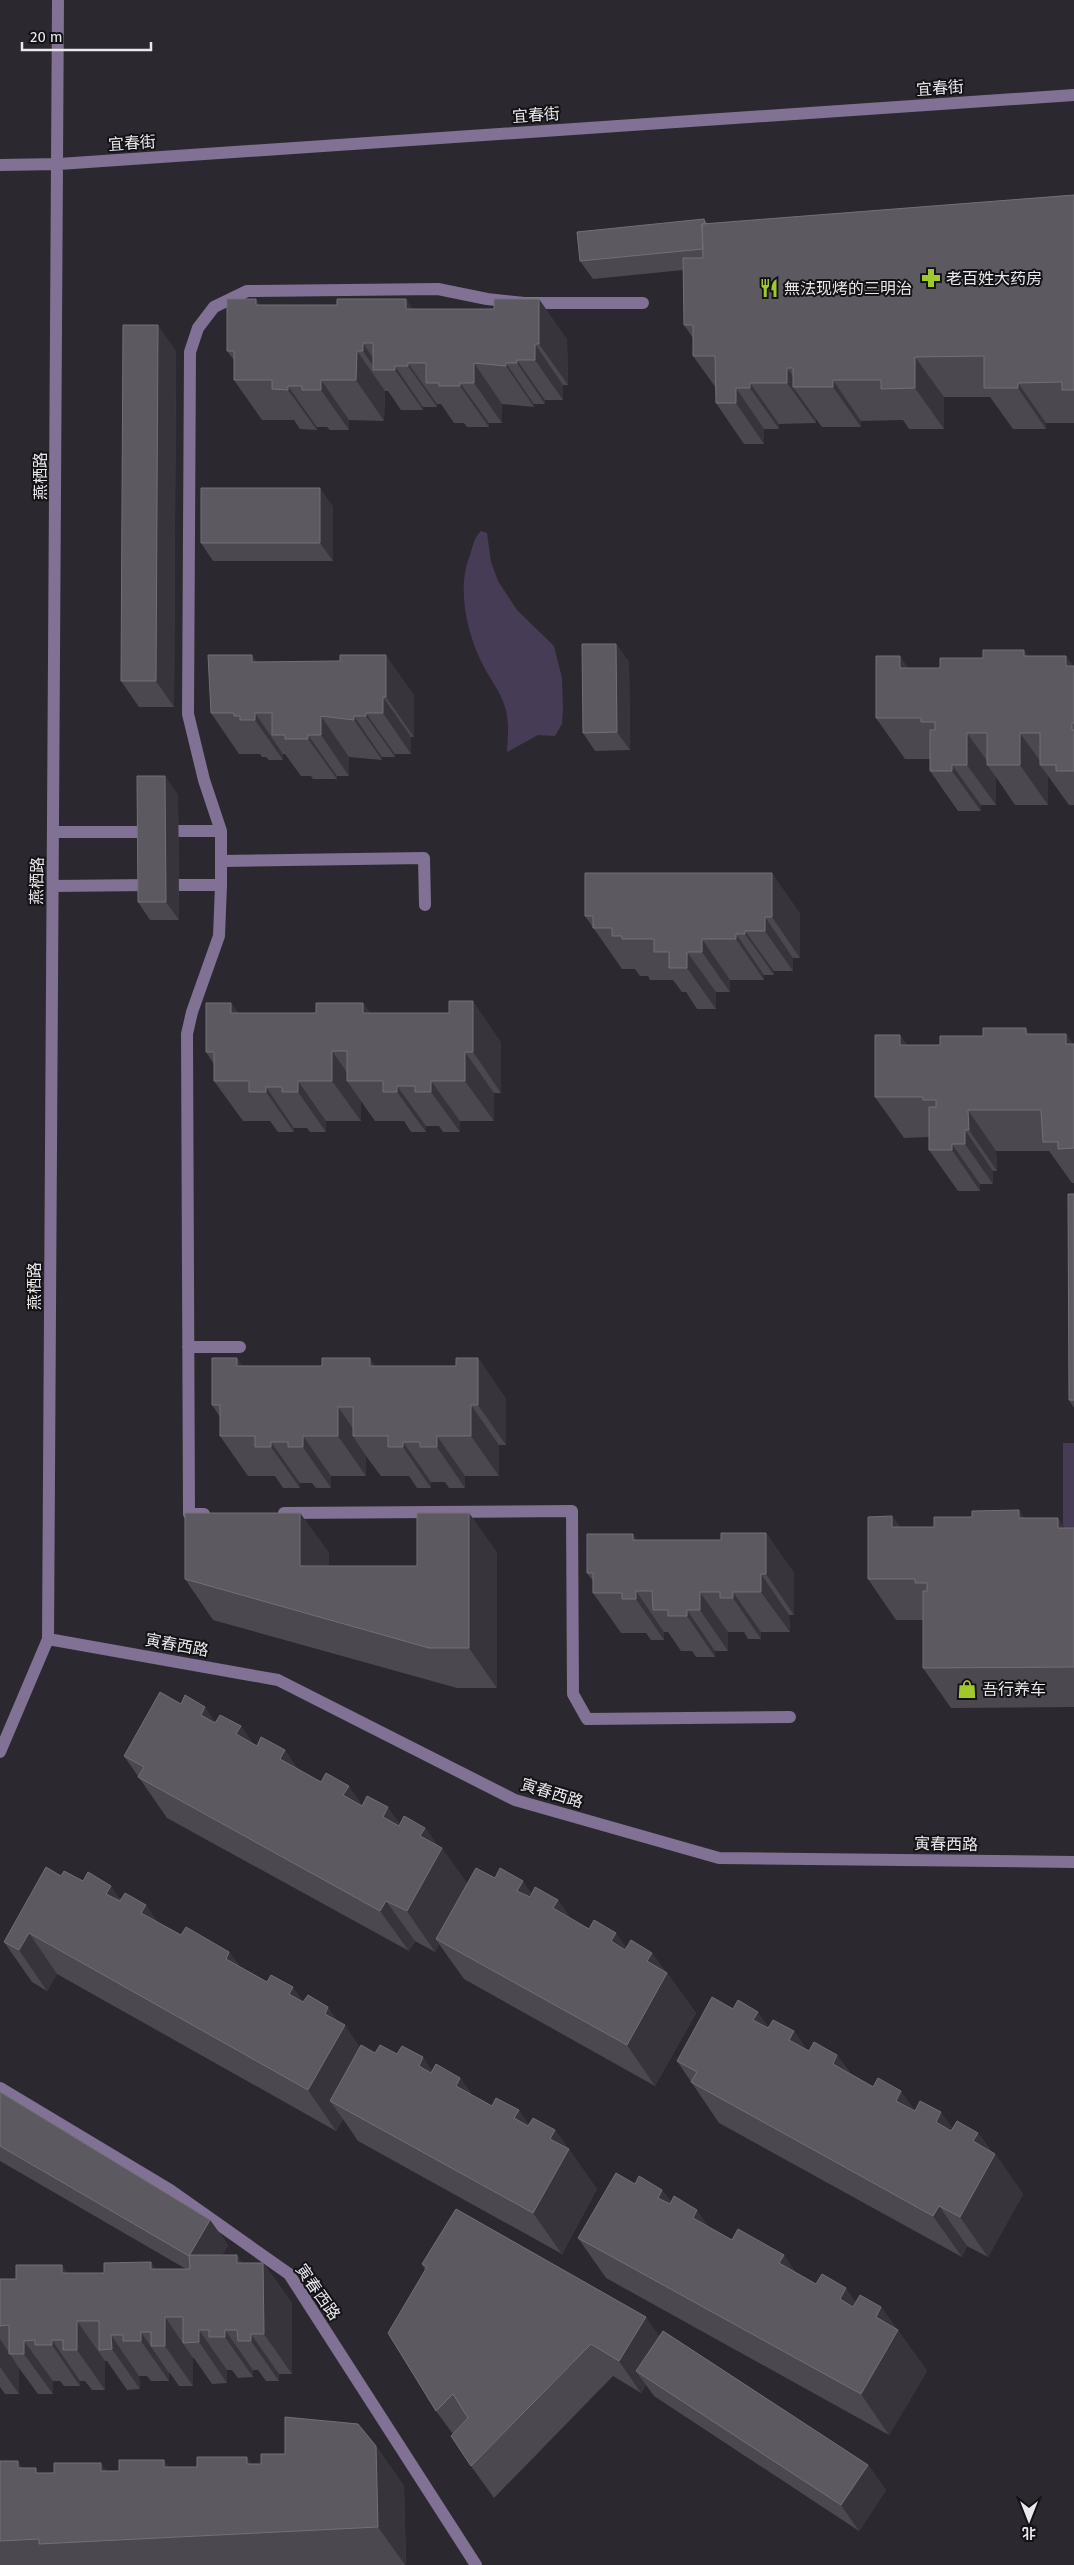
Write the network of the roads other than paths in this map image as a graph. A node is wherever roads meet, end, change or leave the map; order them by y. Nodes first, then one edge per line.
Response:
1 (58, 0) edge
2 (1074, 95) edge
3 (59, 164) junction
4 (0, 165) edge
5 (643, 303) dead end
6 (178, 831) dead end
7 (221, 831) junction
8 (54, 832) junction
9 (149, 832) edge
10 (221, 861) junction
11 (150, 885) edge
12 (178, 885) dead end
13 (221, 885) junction
14 (53, 886) junction
15 (425, 905) dead end
16 (188, 1347) junction
17 (240, 1347) dead end
18 (218, 1514) edge
19 (268, 1514) edge
20 (48, 1639) junction
21 (790, 1717) dead end
22 (0, 1752) edge
23 (1074, 1862) edge
24 (0, 2088) edge
25 (476, 2565) edge

1 - 3 street, 燕栖路
2 - 3 street, 宜春街
3 - 4 street, 宜春街
3 - 8 street, 燕栖路
5 - 7 street
6 - 7 street
7 - 10 street
8 - 9 street
8 - 14 street, 燕栖路
10 - 13 street
10 - 15 street
11 - 14 street
12 - 13 street
13 - 16 street
14 - 20 street, 燕栖路
16 - 17 street
16 - 18 street
19 - 21 street
20 - 22 street, 燕栖路
20 - 23 street, 寅春西路
24 - 25 street, 寅春西路

